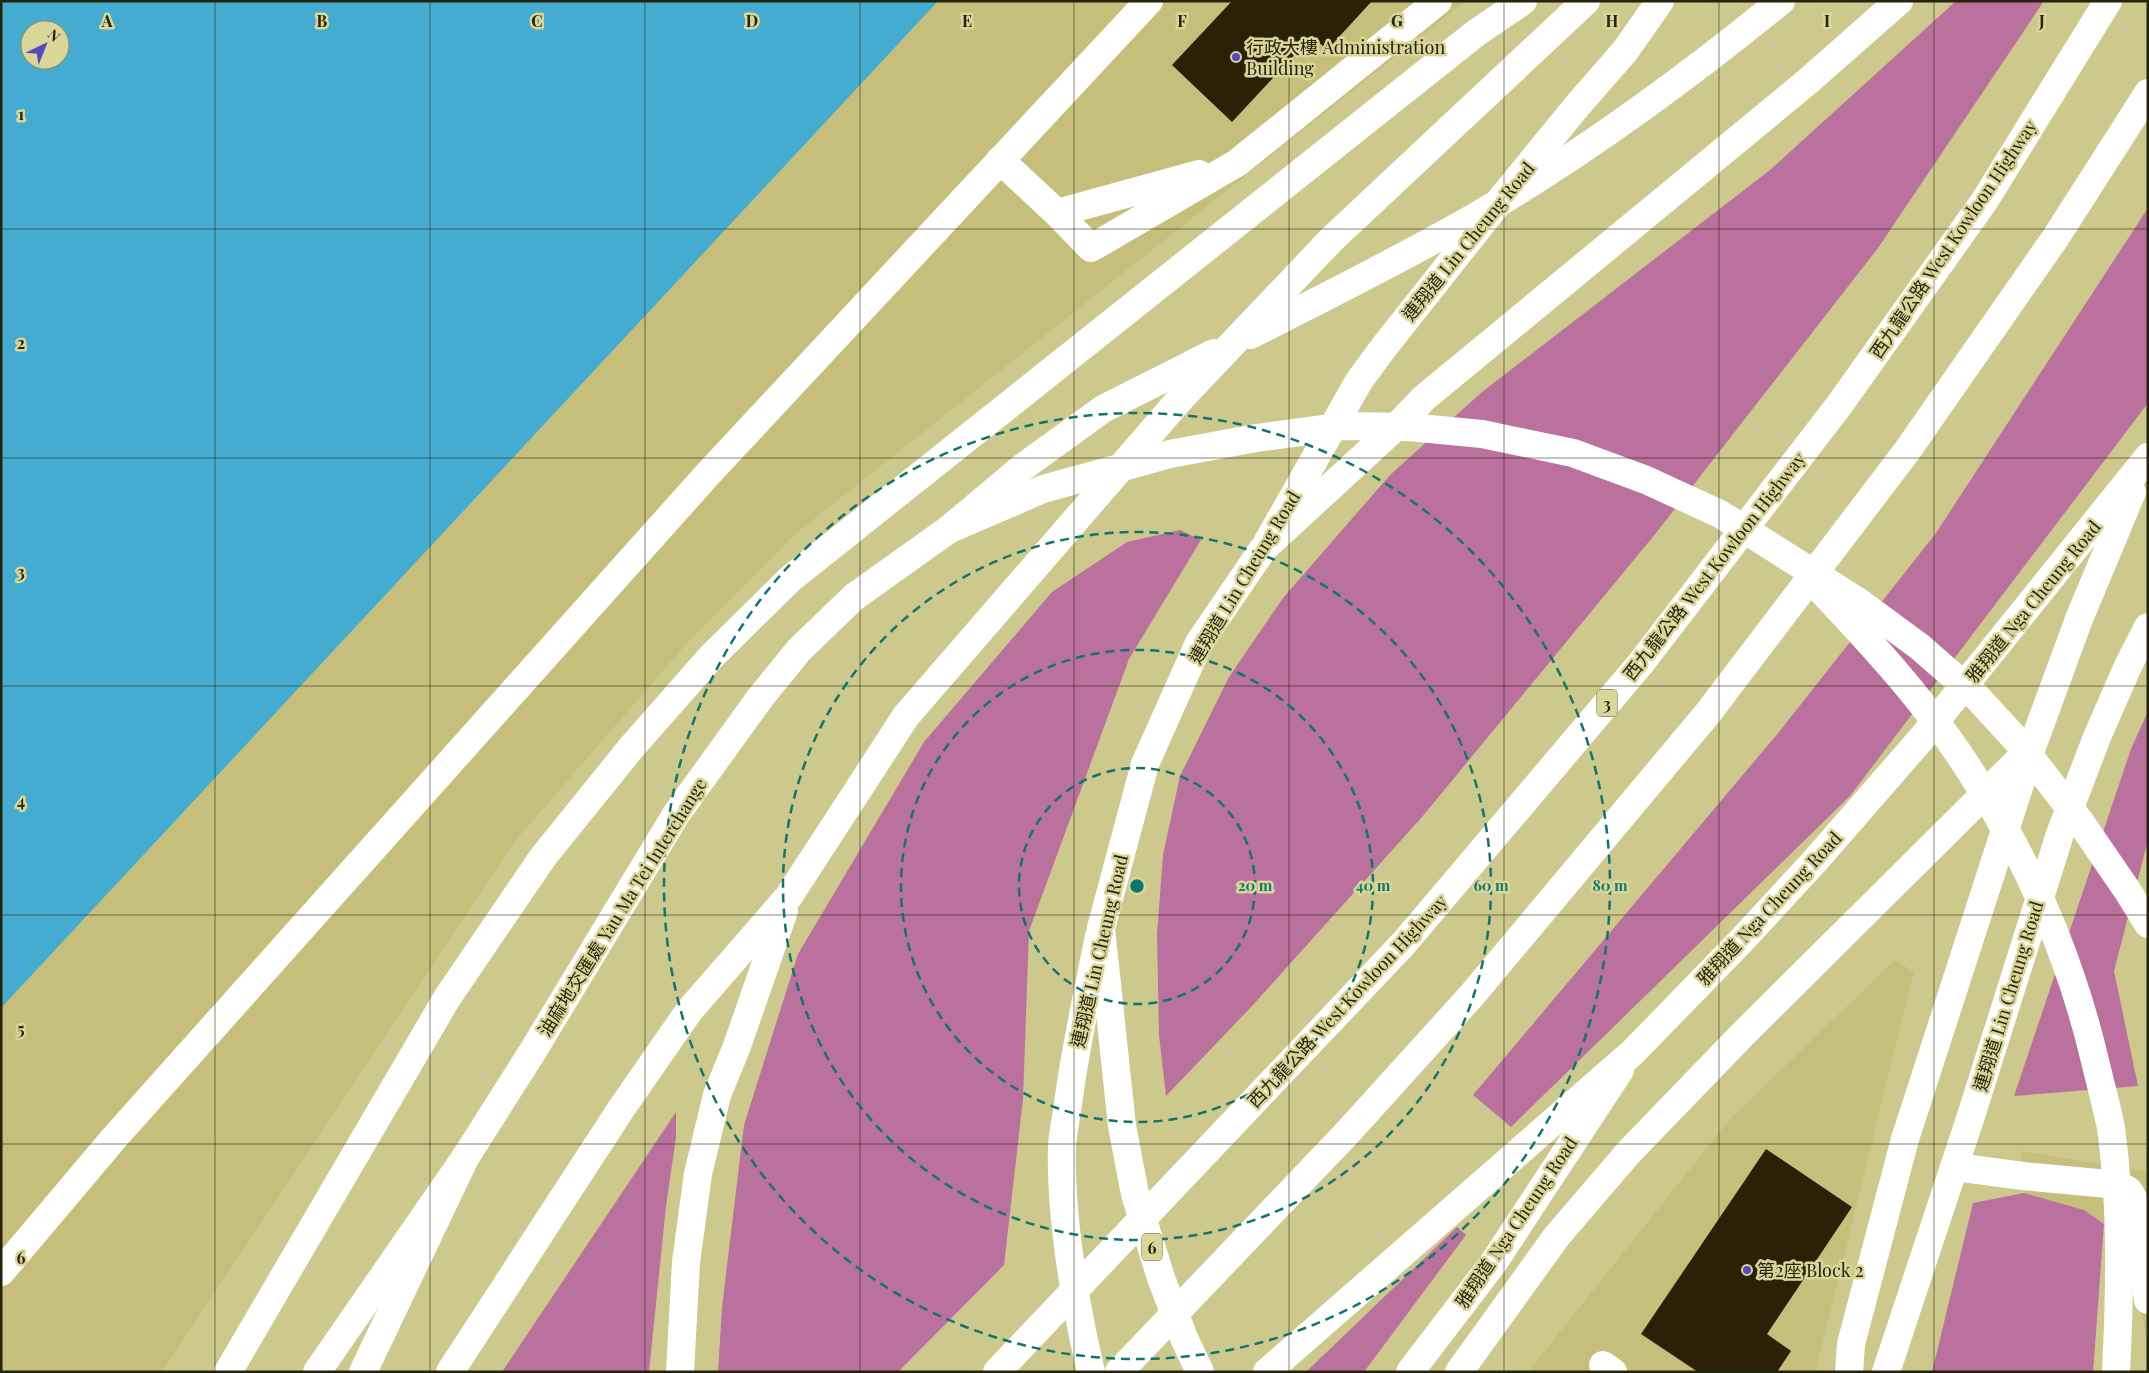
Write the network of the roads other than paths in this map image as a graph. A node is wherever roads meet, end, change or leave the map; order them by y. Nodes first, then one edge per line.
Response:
1 (1149, 1) edge
2 (1438, 1) edge
3 (1523, 1) edge
4 (1586, 1) edge
5 (1660, 1) edge
6 (1781, 1) edge
7 (1898, 1) edge
8 (2108, 1) edge
9 (2148, 93) edge
10 (1000, 160) junction
11 (1236, 163) junction
12 (1057, 214) junction
13 (2148, 457) edge
14 (948, 530) junction
15 (1263, 550) junction
16 (1788, 556) junction
17 (2148, 627) edge
18 (2032, 747) junction
19 (789, 896) junction
20 (2148, 924) edge
21 (1101, 928) junction
22 (1633, 1052) junction
23 (465, 1158) junction
24 (1954, 1167) junction
25 (1, 1272) edge
26 (2148, 1300) edge
27 (228, 1372) edge
28 (316, 1372) edge
29 (362, 1372) edge
30 (450, 1372) edge
31 (680, 1372) edge
32 (998, 1372) edge
33 (1091, 1372) edge
34 (1119, 1372) edge
35 (1200, 1372) edge
36 (1267, 1372) edge
37 (1410, 1372) edge
38 (1459, 1372) edge
39 (1849, 1372) edge
40 (1886, 1372) edge
41 (2116, 1372) edge

1 - 10 main road
2 - 11 main road
3 - 27 main road
4 - 19 main road
5 - 15 main road, 連翔道 Lin Cheung Road
6 - 14 main road
7 - 15 main road
8 - 32 main road, 西九龍公路 West Kowloon Highway / 3
9 - 34 main road
10 - 12 main road
10 - 25 main road
11 - 12 main road
11 - 12 main road
13 - 18 main road
13 - 22 main road, 雅翔道 Nga Cheung Road
14 - 16 main road, 油麻地交匯處 Yau Ma Tei Interchange
14 - 23 main road, 油麻地交匯處 Yau Ma Tei Interchange
15 - 21 main road, 連翔道 Lin Cheung Road
16 - 20 main road, 油麻地交匯處 Yau Ma Tei Interchange
16 - 41 main road
17 - 24 main road, 連翔道 Lin Cheung Road
18 - 38 main road
18 - 39 main road
19 - 30 main road
19 - 31 main road
21 - 33 main road, 連翔道 Lin Cheung Road
21 - 35 main road, 6
22 - 36 main road
22 - 37 main road, 雅翔道 Nga Cheung Road
23 - 28 main road, 油麻地交匯處 Yau Ma Tei Interchange
23 - 29 main road
24 - 26 main road
24 - 40 main road, 連翔道 Lin Cheung Road

